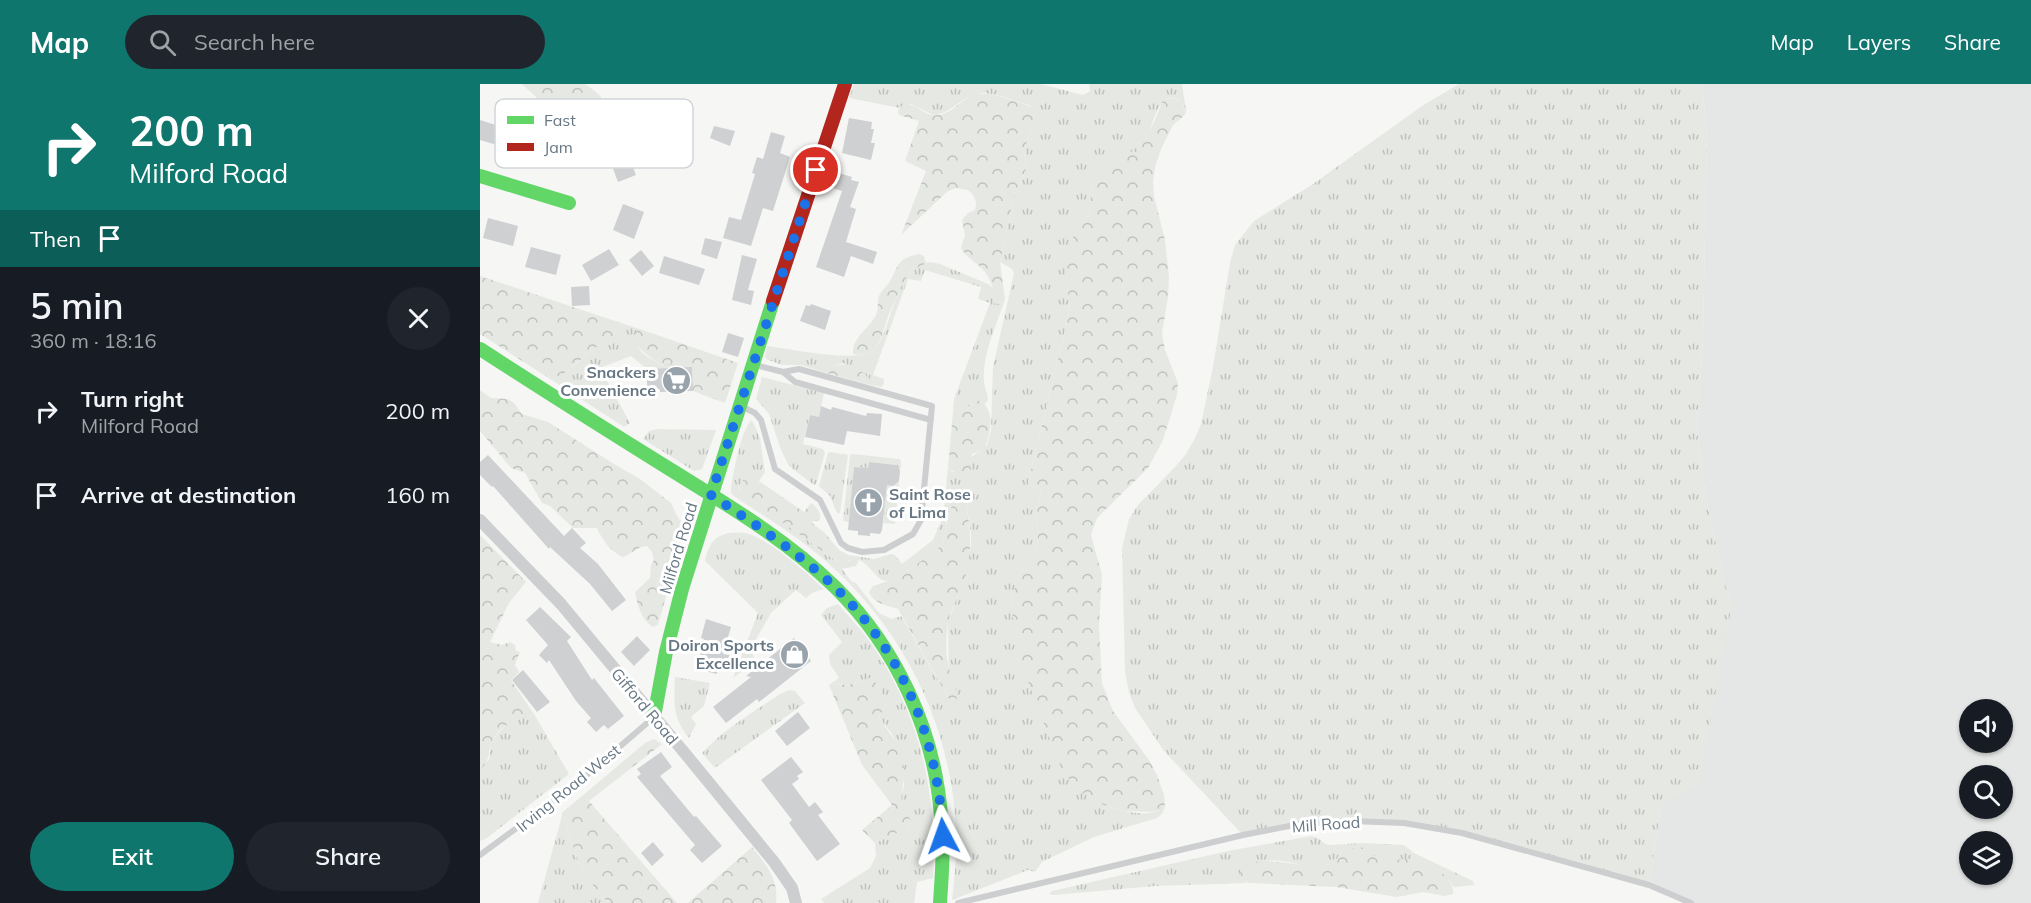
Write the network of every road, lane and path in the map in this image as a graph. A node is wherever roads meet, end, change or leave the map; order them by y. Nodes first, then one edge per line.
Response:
1 (845, 84) edge
2 (480, 176) edge
3 (569, 203) dead end
4 (480, 349) edge
5 (752, 365) junction
6 (783, 372) junction
7 (861, 386) junction
8 (858, 400) junction
9 (739, 405) junction
10 (931, 420) junction
11 (711, 495) junction
12 (480, 520) edge
13 (654, 717) junction
14 (480, 855) edge
15 (796, 903) edge
16 (940, 903) edge
17 (958, 903) edge
18 (1691, 903) edge

1 - 5 street, Milford Road
2 - 3 street
4 - 11 street
5 - 6 lane
5 - 9 street, Milford Road
6 - 7 lane
6 - 8 lane
7 - 8 lane
7 - 10 lane
8 - 10 lane
9 - 10 lane
9 - 11 street, Milford Road
11 - 13 street, Milford Road
11 - 16 street
12 - 13 street, Gifford Road
13 - 14 lane, Irving Road West
13 - 15 street, Gifford Road
17 - 18 lane, Mill Road

